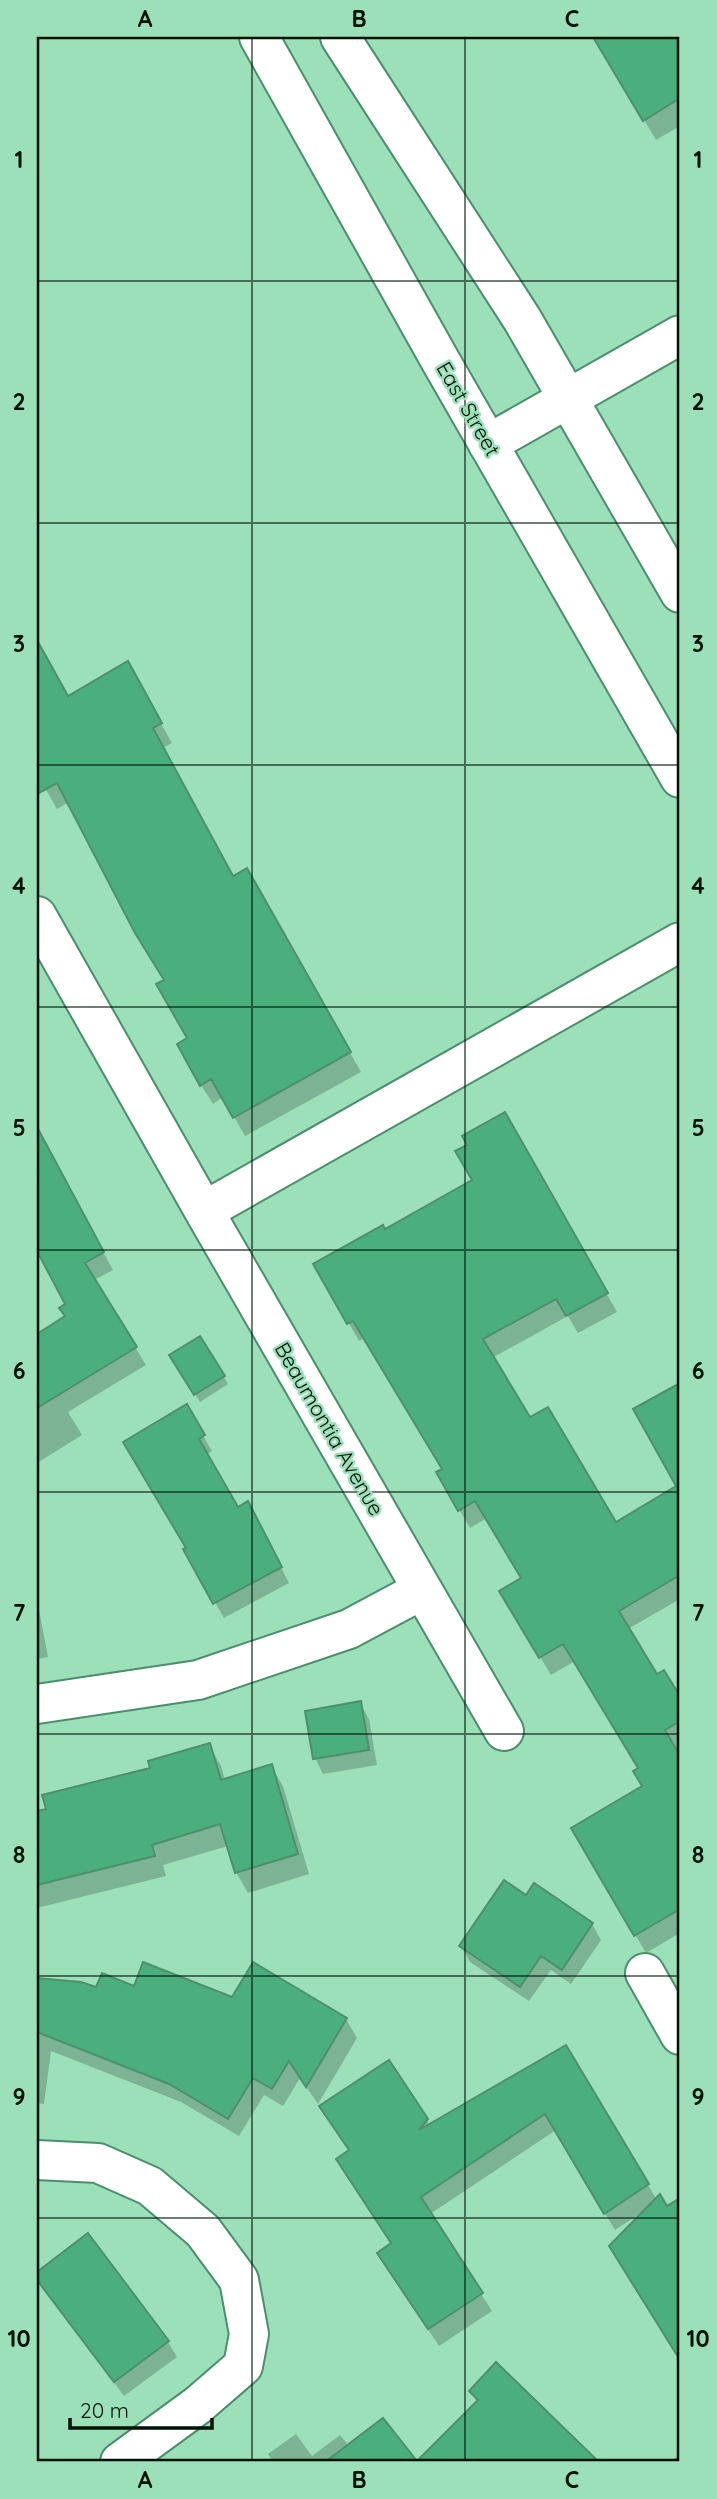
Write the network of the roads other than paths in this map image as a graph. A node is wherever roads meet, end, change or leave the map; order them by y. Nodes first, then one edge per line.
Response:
1 (259, 37) edge
2 (341, 37) edge
3 (680, 335) edge
4 (568, 399) junction
5 (488, 444) junction
6 (680, 593) edge
7 (680, 778) edge
8 (37, 916) edge
9 (680, 942) edge
10 (204, 1211) junction
11 (422, 1590) junction
12 (37, 1704) edge
13 (504, 1731) dead end
14 (645, 1973) dead end
15 (680, 2035) edge
16 (37, 2160) edge
17 (120, 2462) edge

1 - 5 street, East Street
2 - 4 street
3 - 4 street
4 - 5 street
4 - 6 street
5 - 7 street, East Street
8 - 10 street, Beaumontia Avenue
9 - 10 street
10 - 11 street, Beaumontia Avenue
11 - 12 street
11 - 13 street, Beaumontia Avenue
14 - 15 street
16 - 17 street

